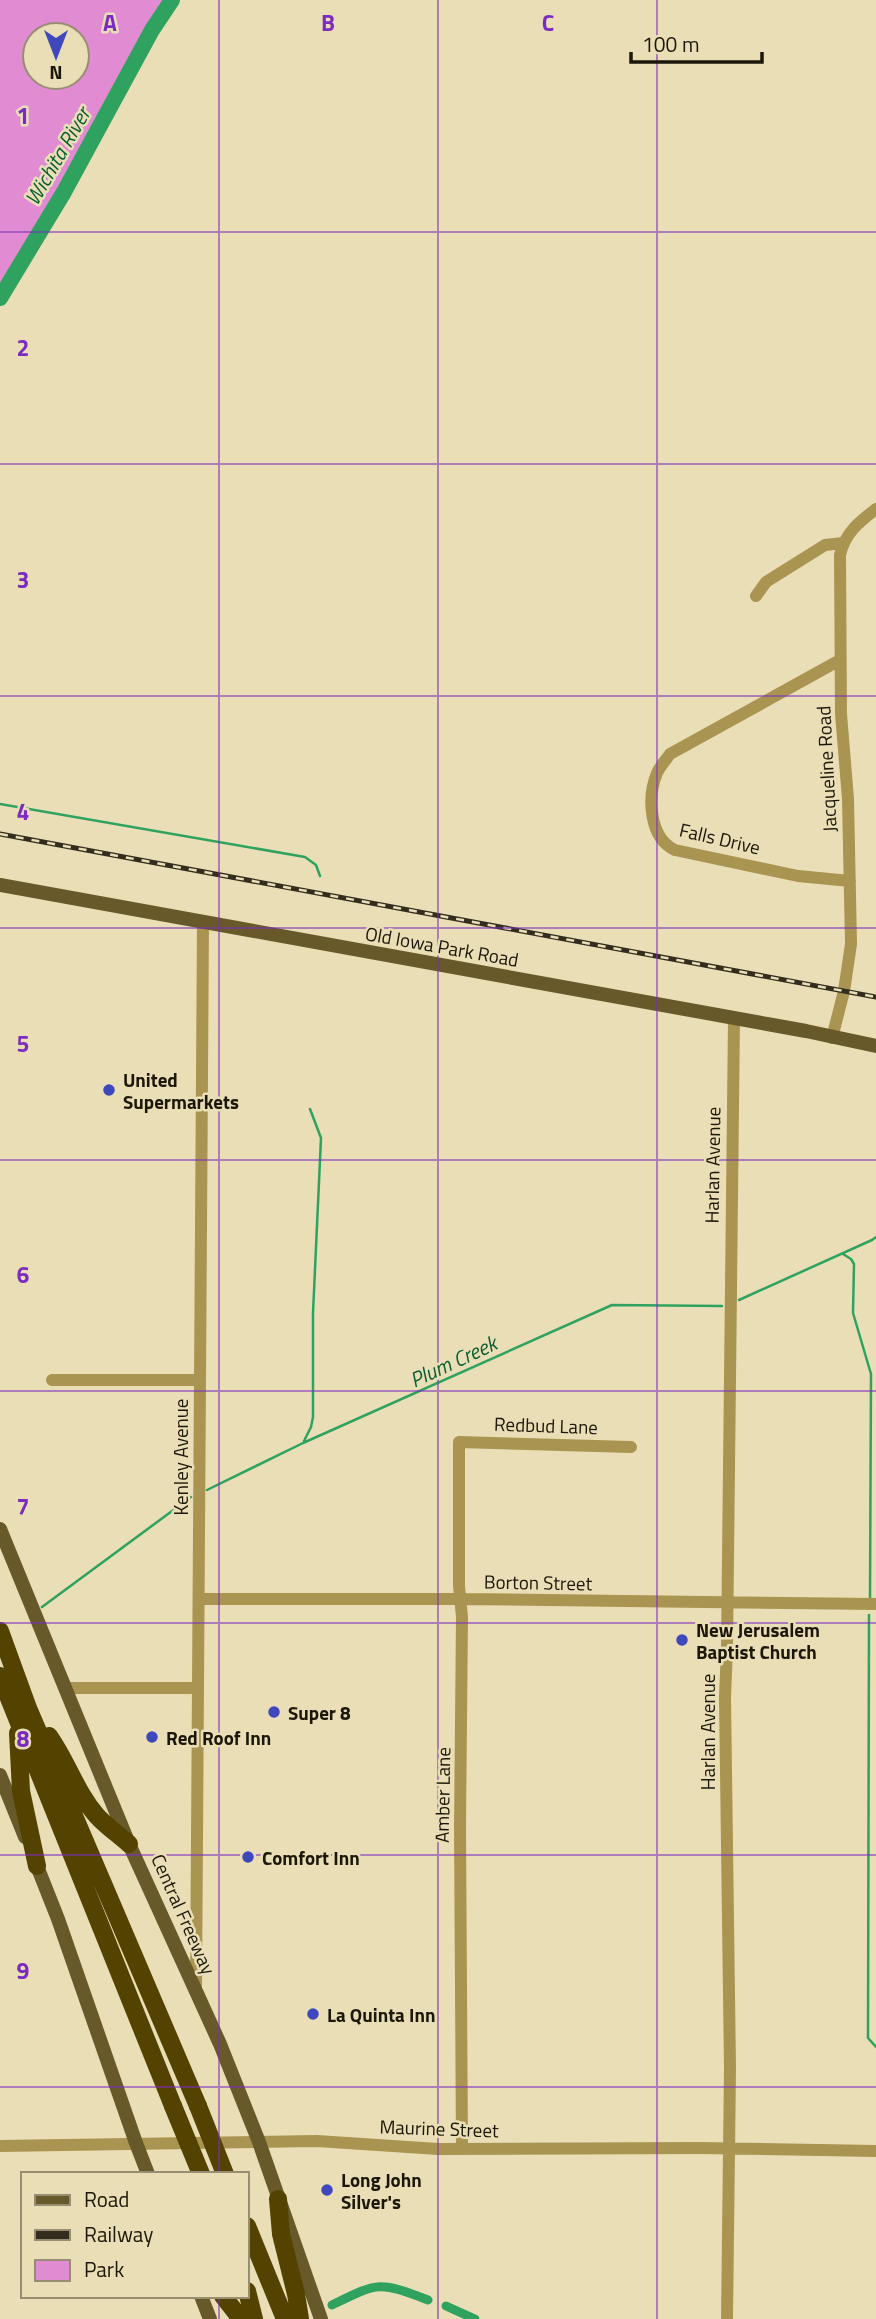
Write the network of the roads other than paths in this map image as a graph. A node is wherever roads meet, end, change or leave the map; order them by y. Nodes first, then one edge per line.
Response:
1 (876, 509) edge
2 (843, 543) junction
3 (757, 596) dead end
4 (840, 660) junction
5 (850, 881) junction
6 (0, 885) edge
7 (203, 923) junction
8 (734, 1018) junction
9 (832, 1038) junction
10 (876, 1046) edge
11 (52, 1380) dead end
12 (200, 1380) junction
13 (459, 1442) joint
14 (631, 1447) dead end
15 (0, 1529) edge
16 (198, 1600) junction
17 (461, 1600) junction
18 (728, 1602) junction
19 (876, 1604) edge
20 (0, 1631) edge
21 (0, 1676) edge
22 (66, 1688) junction
23 (198, 1688) junction
24 (23, 1714) junction
25 (0, 1775) edge
26 (130, 1844) junction
27 (37, 1866) junction
28 (196, 1991) junction
29 (258, 2142) junction
30 (136, 2143) junction
31 (0, 2146) edge
32 (729, 2148) junction
33 (462, 2149) junction
34 (876, 2151) edge
35 (147, 2172) edge
36 (200, 2172) edge
37 (225, 2172) edge
38 (278, 2199) junction
39 (248, 2228) edge
40 (248, 2295) edge
41 (202, 2298) edge
42 (225, 2298) edge
43 (210, 2319) edge
44 (241, 2319) edge
45 (254, 2319) edge
46 (285, 2319) edge
47 (300, 2319) edge
48 (321, 2319) edge
49 (727, 2319) edge

1 - 2 street
2 - 3 street
2 - 4 street, Jacqueline Road
4 - 5 street, Jacqueline Road
4 - 5 street, Falls Drive
5 - 9 street, Jacqueline Road
6 - 7 main road, Old Iowa Park Road
7 - 8 main road, Old Iowa Park Road
7 - 12 street, Kenley Avenue
8 - 9 main road, Old Iowa Park Road
8 - 18 street, Harlan Avenue
9 - 10 main road, Old Iowa Park Road
11 - 12 street
12 - 16 street, Kenley Avenue
13 - 14 street, Redbud Lane
13 - 17 street, Amber Lane
15 - 22 main road, Central Freeway
16 - 17 street, Borton Street
16 - 23 street, Kenley Avenue
17 - 18 street, Borton Street
17 - 33 street, Amber Lane
18 - 19 street, Borton Street
18 - 32 street, Harlan Avenue
20 - 24 highway
21 - 24 highway
22 - 23 street
22 - 26 main road, Central Freeway
23 - 28 street, Kenley Avenue
24 - 26 highway
24 - 27 highway
24 - 36 highway, bridge
24 - 37 highway, bridge
25 - 27 main road
26 - 28 main road, Central Freeway
27 - 30 main road
28 - 29 main road, Central Freeway
29 - 30 street, Maurine Street
29 - 33 street, Maurine Street
29 - 38 main road, Central Freeway
30 - 31 street, Maurine Street
30 - 35 main road
32 - 33 street, Maurine Street
32 - 34 street, Maurine Street
32 - 49 street, Harlan Avenue
38 - 47 highway
38 - 48 main road, Central Freeway
39 - 46 highway
40 - 45 highway
41 - 43 main road
42 - 44 highway

